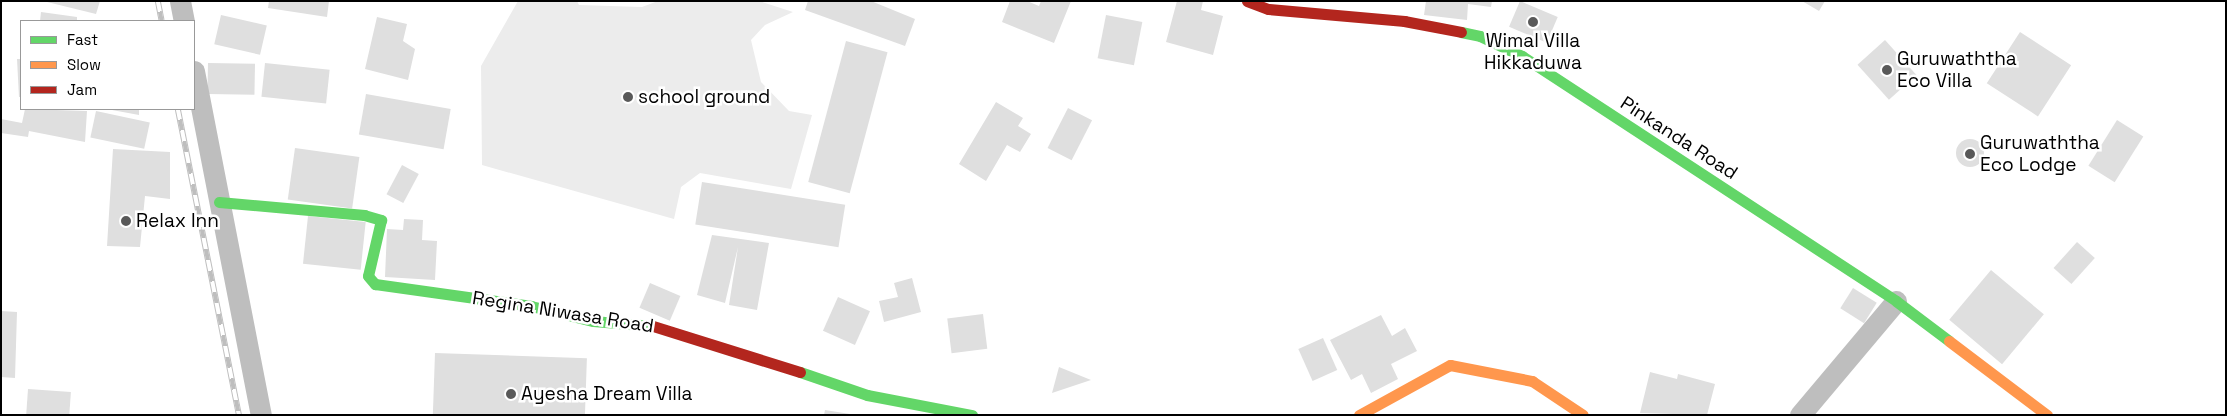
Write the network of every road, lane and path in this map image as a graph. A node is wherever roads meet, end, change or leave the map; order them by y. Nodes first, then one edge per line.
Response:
1 (180, 1) edge
2 (1248, 1) edge
3 (184, 20) edge
4 (195, 76) edge
5 (218, 202) junction
6 (1896, 301) junction
7 (260, 415) edge
8 (972, 415) edge
9 (1359, 415) edge
10 (1583, 415) edge
11 (1800, 415) edge
12 (2047, 415) edge

1 - 3 street
2 - 6 street, Pinkanda Road
4 - 5 street
5 - 7 street
5 - 8 street, Regina Niwasa Road
6 - 11 street
6 - 12 street, Pinkanda Road
9 - 10 street

